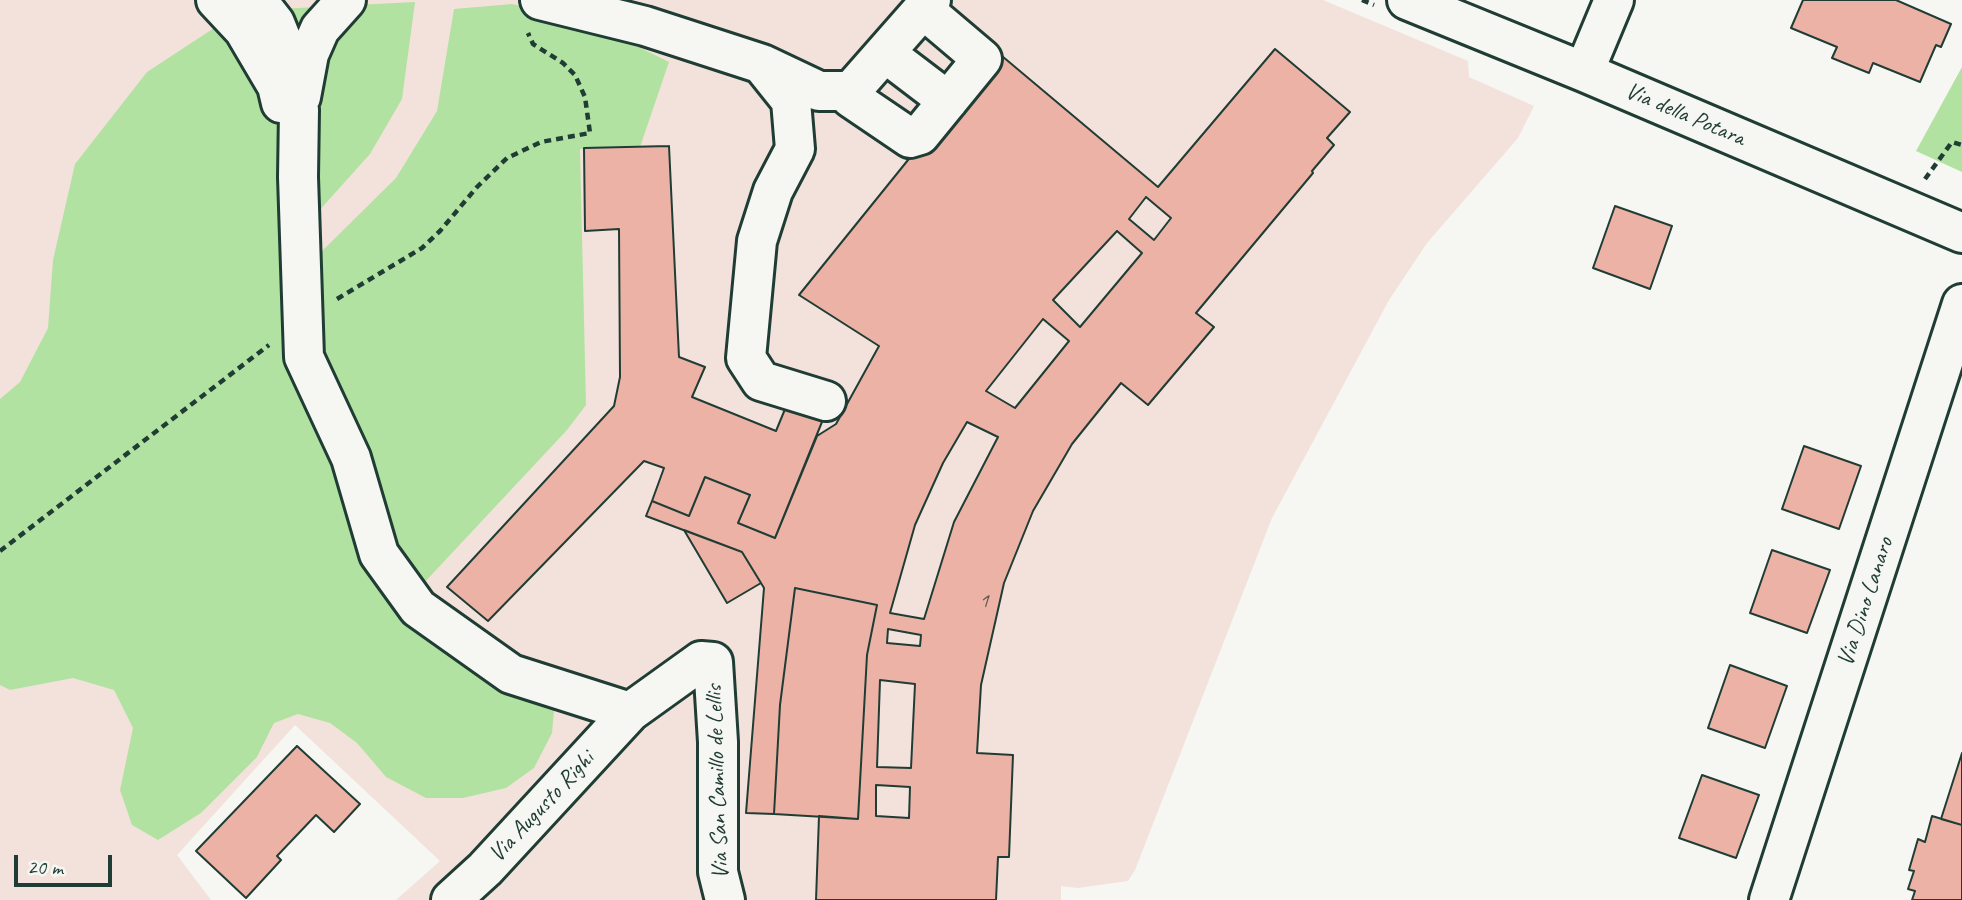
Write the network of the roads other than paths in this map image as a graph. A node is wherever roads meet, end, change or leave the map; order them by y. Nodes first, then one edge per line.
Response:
1 (216, 0) edge
2 (257, 0) edge
3 (346, 0) edge
4 (540, 0) edge
5 (1407, 0) edge
6 (1614, 0) edge
7 (928, 5) edge
8 (885, 53) junction
9 (762, 64) junction
10 (1584, 72) junction
11 (846, 93) junction
12 (948, 101) junction
13 (299, 110) junction
14 (298, 177) junction
15 (1962, 233) edge
16 (1962, 304) edge
17 (826, 401) dead end
18 (630, 712) junction
19 (451, 900) edge
20 (725, 900) edge
21 (1769, 900) edge

1 - 14 street
2 - 13 street
3 - 13 street
4 - 9 street
5 - 10 street, Via della Potara
6 - 10 street
7 - 8 street
7 - 12 street
8 - 11 street
8 - 12 street
9 - 11 street
9 - 17 street
10 - 15 street, Via della Potara
11 - 12 street
13 - 14 street
14 - 18 street
16 - 21 street, Via Dino Lanaro
18 - 19 street, Via Augusto Righi
18 - 20 street, Via San Camillo de Lellis

